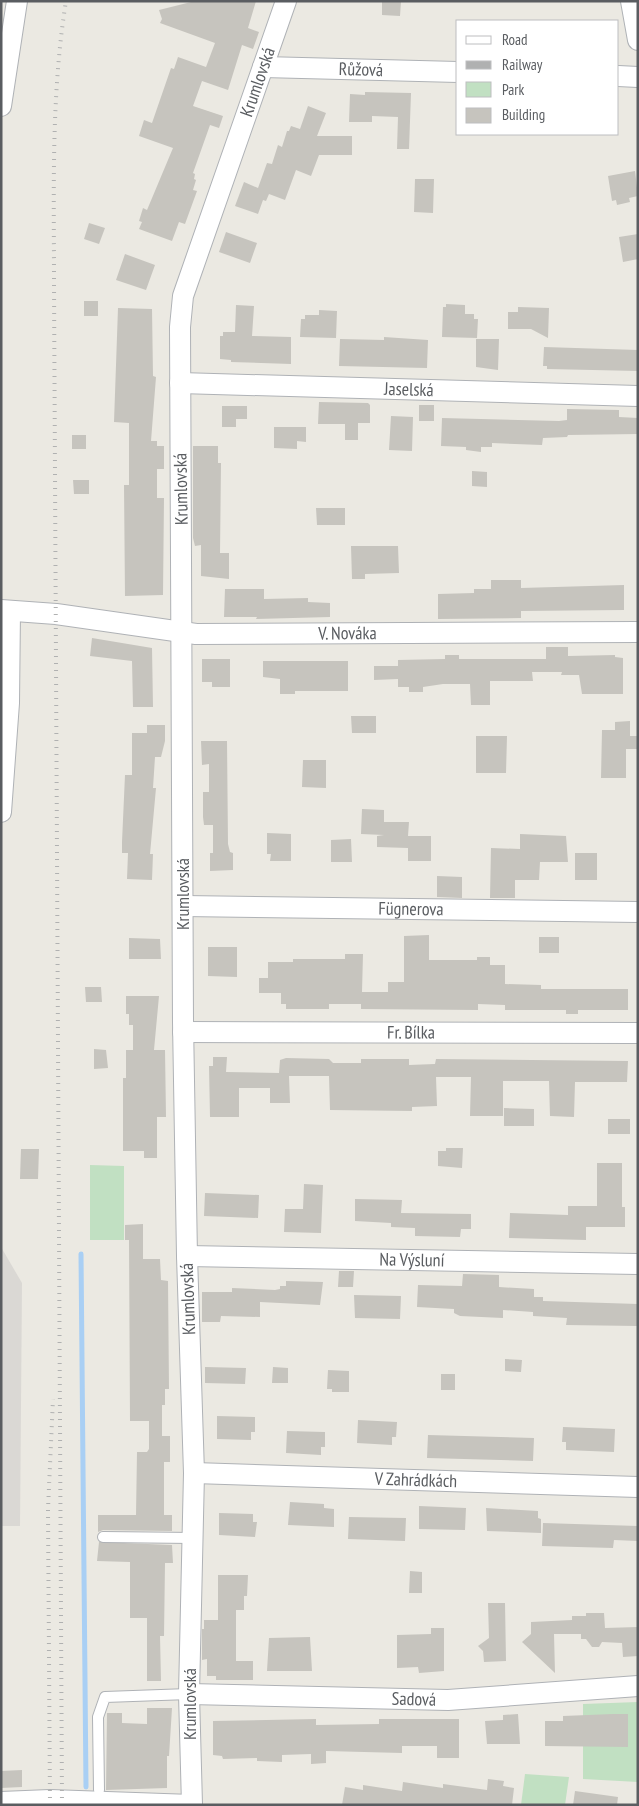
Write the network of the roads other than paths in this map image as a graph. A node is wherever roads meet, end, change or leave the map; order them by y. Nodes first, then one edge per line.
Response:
1 (17, 1) edge
2 (286, 1) edge
3 (631, 1) edge
4 (638, 40) edge
5 (263, 67) junction
6 (456, 72) edge
7 (619, 76) edge
8 (638, 77) edge
9 (1, 106) edge
10 (180, 383) junction
11 (638, 396) edge
12 (12, 611) edge
13 (638, 632) edge
14 (182, 633) junction
15 (1, 812) edge
16 (183, 906) junction
17 (638, 912) edge
18 (183, 1032) junction
19 (638, 1033) edge
20 (187, 1256) junction
21 (638, 1264) edge
22 (194, 1473) junction
23 (638, 1487) edge
24 (103, 1537) dead end
25 (192, 1538) junction
26 (638, 1686) edge
27 (189, 1694) junction
28 (99, 1790) dead end
29 (1, 1802) edge
30 (192, 1805) edge

1 - 9 street
2 - 5 street, Krumlovská
3 - 4 street
5 - 6 street, Růžová
5 - 10 street, Krumlovská
7 - 8 street
10 - 11 street, Jaselská
10 - 14 street, Krumlovská
12 - 14 street, V. Nováka
12 - 15 street
13 - 14 street, V. Nováka
14 - 16 street, Krumlovská
16 - 17 street, Fügnerova
16 - 18 street, Krumlovská
18 - 19 street, Fr. Bílka
18 - 20 street, Krumlovská
20 - 21 street, Na Výsluní
20 - 22 street, Krumlovská
22 - 23 street, V Zahrádkách
22 - 25 street, Krumlovská
24 - 25 lane
25 - 27 street, Krumlovská
26 - 27 street, Sadová
27 - 28 lane
27 - 30 street, Krumlovská
29 - 30 street

